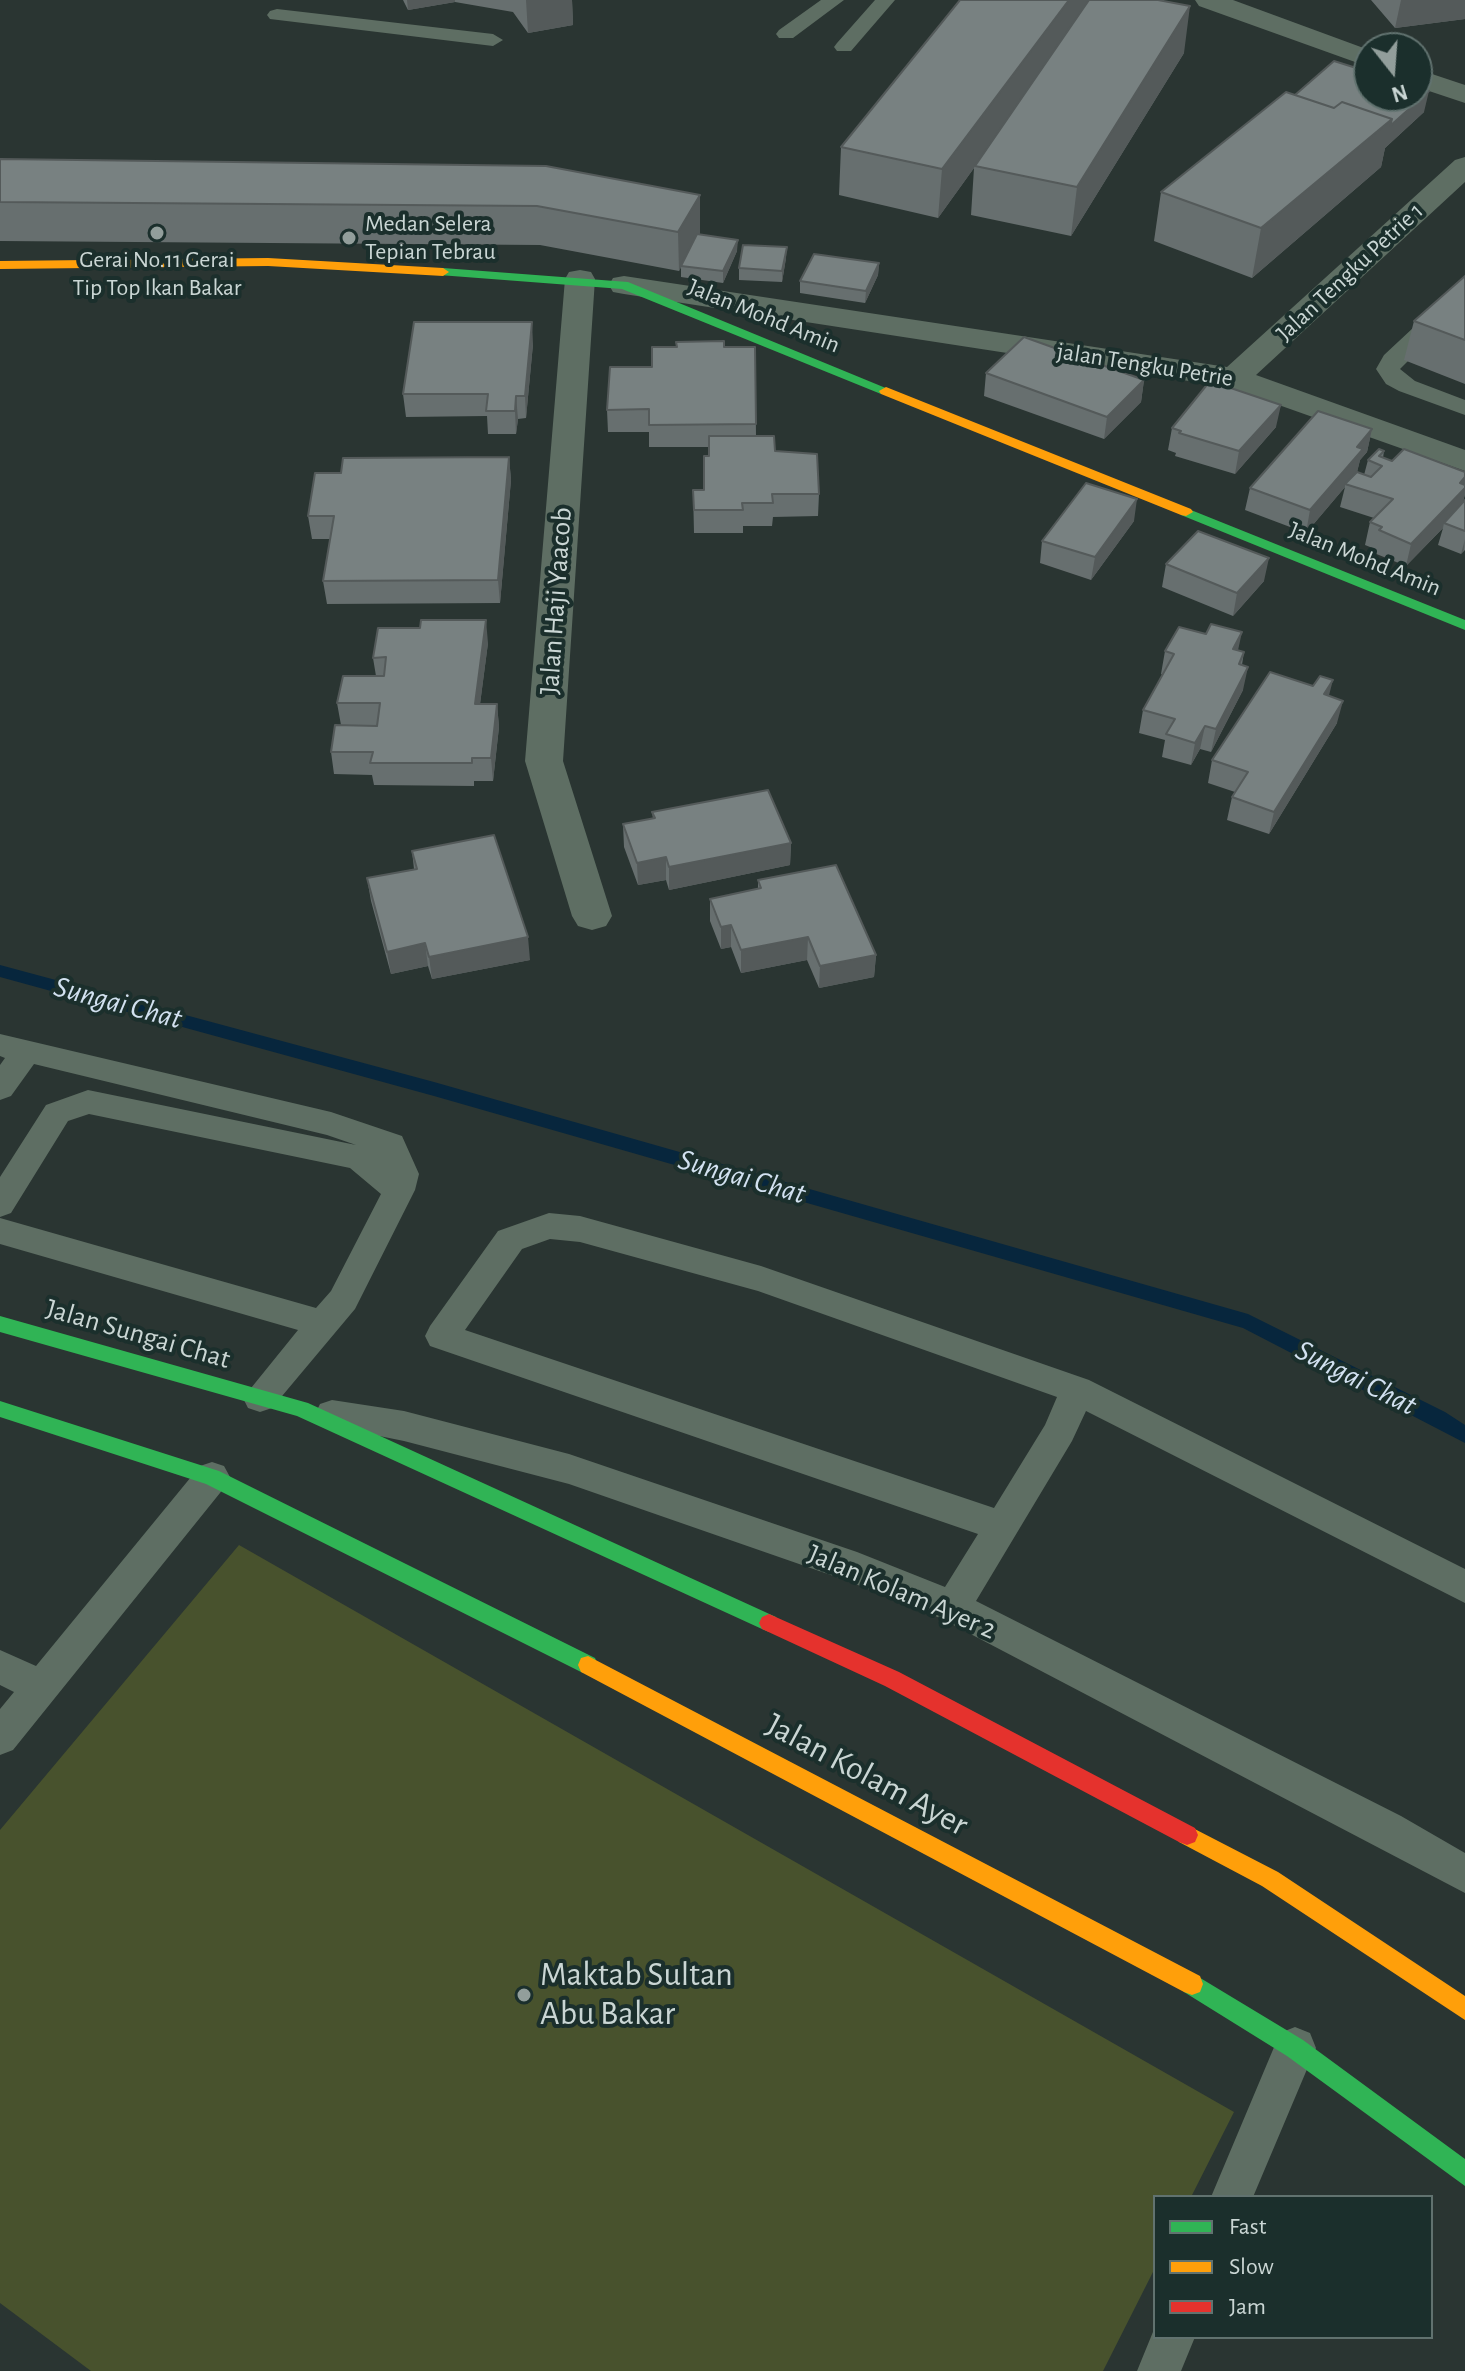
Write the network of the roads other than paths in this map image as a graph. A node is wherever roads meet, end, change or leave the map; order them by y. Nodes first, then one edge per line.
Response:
1 (834, 0) edge
2 (885, 0) edge
3 (1208, 0) edge
4 (277, 15) dead end
5 (786, 34) dead end
6 (493, 40) dead end
7 (844, 47) dead end
8 (1353, 53) edge
9 (1433, 83) edge
10 (1465, 95) edge
11 (1465, 166) edge
12 (0, 265) edge
13 (580, 279) junction
14 (624, 285) junction
15 (1465, 292) edge
16 (1234, 378) junction
17 (1465, 408) edge
18 (1465, 461) edge
19 (1465, 625) edge
20 (592, 916) dead end
21 (13, 1048) edge
22 (0, 1088) edge
23 (399, 1190) junction
24 (0, 1204) edge
25 (0, 1231) edge
26 (0, 1324) edge
27 (324, 1324) junction
28 (1077, 1390) junction
29 (260, 1398) junction
30 (301, 1409) junction
31 (4, 1417) edge
32 (212, 1477) junction
33 (1003, 1527) junction
34 (1465, 1587) edge
35 (953, 1607) junction
36 (0, 1667) edge
37 (41, 1687) junction
38 (0, 1738) edge
39 (1465, 1874) edge
40 (1465, 2009) edge
41 (1295, 2048) junction
42 (1465, 2174) edge
43 (1233, 2195) edge
44 (1172, 2339) edge
45 (1159, 2371) edge

1 - 5 lane
2 - 7 lane
3 - 8 street
4 - 6 lane
9 - 10 street
11 - 16 street, Jalan Tengku Petrie 1
12 - 13 main road, Jalan Mohd Amin
13 - 14 main road, Jalan Mohd Amin
13 - 20 street, Jalan Haji Yaacob
14 - 16 street, jalan Tengku Petrie
14 - 19 main road, Jalan Mohd Amin
15 - 17 lane
16 - 18 street, jalan Tengku Petrie
21 - 22 lane
21 - 23 lane
23 - 24 lane
23 - 27 lane
25 - 27 lane
26 - 29 main road, Jalan Sungai Chat
27 - 29 lane
28 - 33 lane
28 - 33 lane
28 - 34 lane
29 - 30 main road
30 - 35 lane, Jalan Kolam Ayer 2
30 - 40 main road
31 - 32 main road
32 - 37 lane
32 - 41 main road, Jalan Kolam Ayer
33 - 35 lane
35 - 39 lane, Jalan Kolam Ayer 2
36 - 37 lane
37 - 38 lane
41 - 42 main road, Jalan Kolam Ayer
41 - 43 lane
44 - 45 lane

